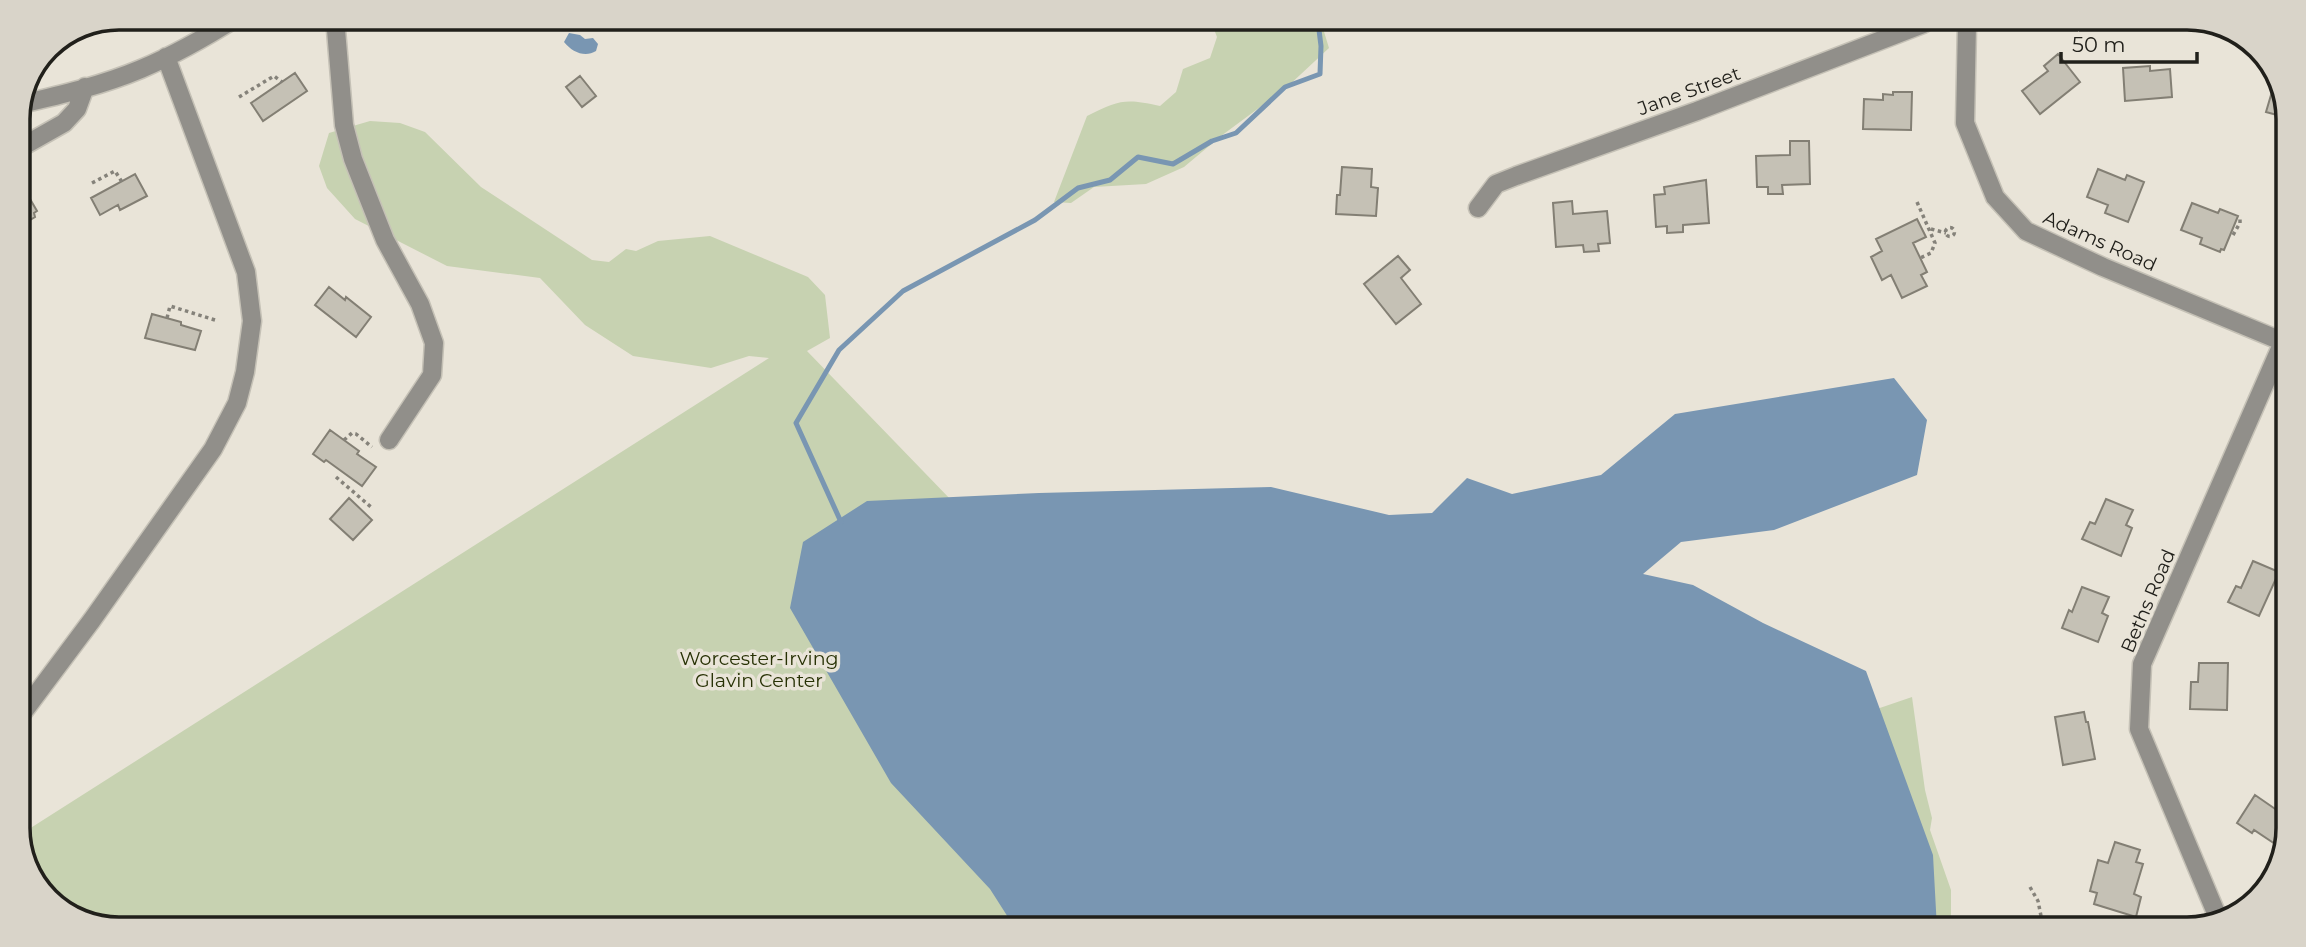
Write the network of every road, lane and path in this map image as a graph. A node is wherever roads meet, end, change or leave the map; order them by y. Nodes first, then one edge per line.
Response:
1 (214, 30) edge
2 (335, 30) edge
3 (1907, 30) edge
4 (1967, 30) edge
5 (166, 57) junction
6 (282, 82) dead end
7 (85, 88) junction
8 (239, 97) dead end
9 (32, 101) edge
10 (30, 142) edge
11 (122, 181) dead end
12 (92, 183) dead end
13 (1917, 202) dead end
14 (1478, 208) dead end
15 (2240, 218) dead end
16 (1930, 228) junction
17 (1946, 233) dead end
18 (2233, 235) dead end
19 (1920, 258) dead end
20 (167, 318) dead end
21 (215, 320) dead end
22 (2276, 339) edge
23 (2276, 363) edge
24 (344, 440) dead end
25 (384, 446) joint
26 (336, 477) dead end
27 (371, 507) dead end
28 (30, 703) edge
29 (2030, 887) dead end
30 (2216, 912) edge
31 (2043, 917) edge

1 - 5 street
2 - 25 street
3 - 14 street, Jane Street
4 - 22 street, Adams Road
5 - 7 street
5 - 28 street
6 - 8 path
7 - 9 street
7 - 10 street
11 - 12 path
13 - 16 path
15 - 18 path
16 - 17 path
16 - 19 path
20 - 21 path
23 - 30 street, Beths Road
24 - 25 path
26 - 27 path
29 - 31 path

